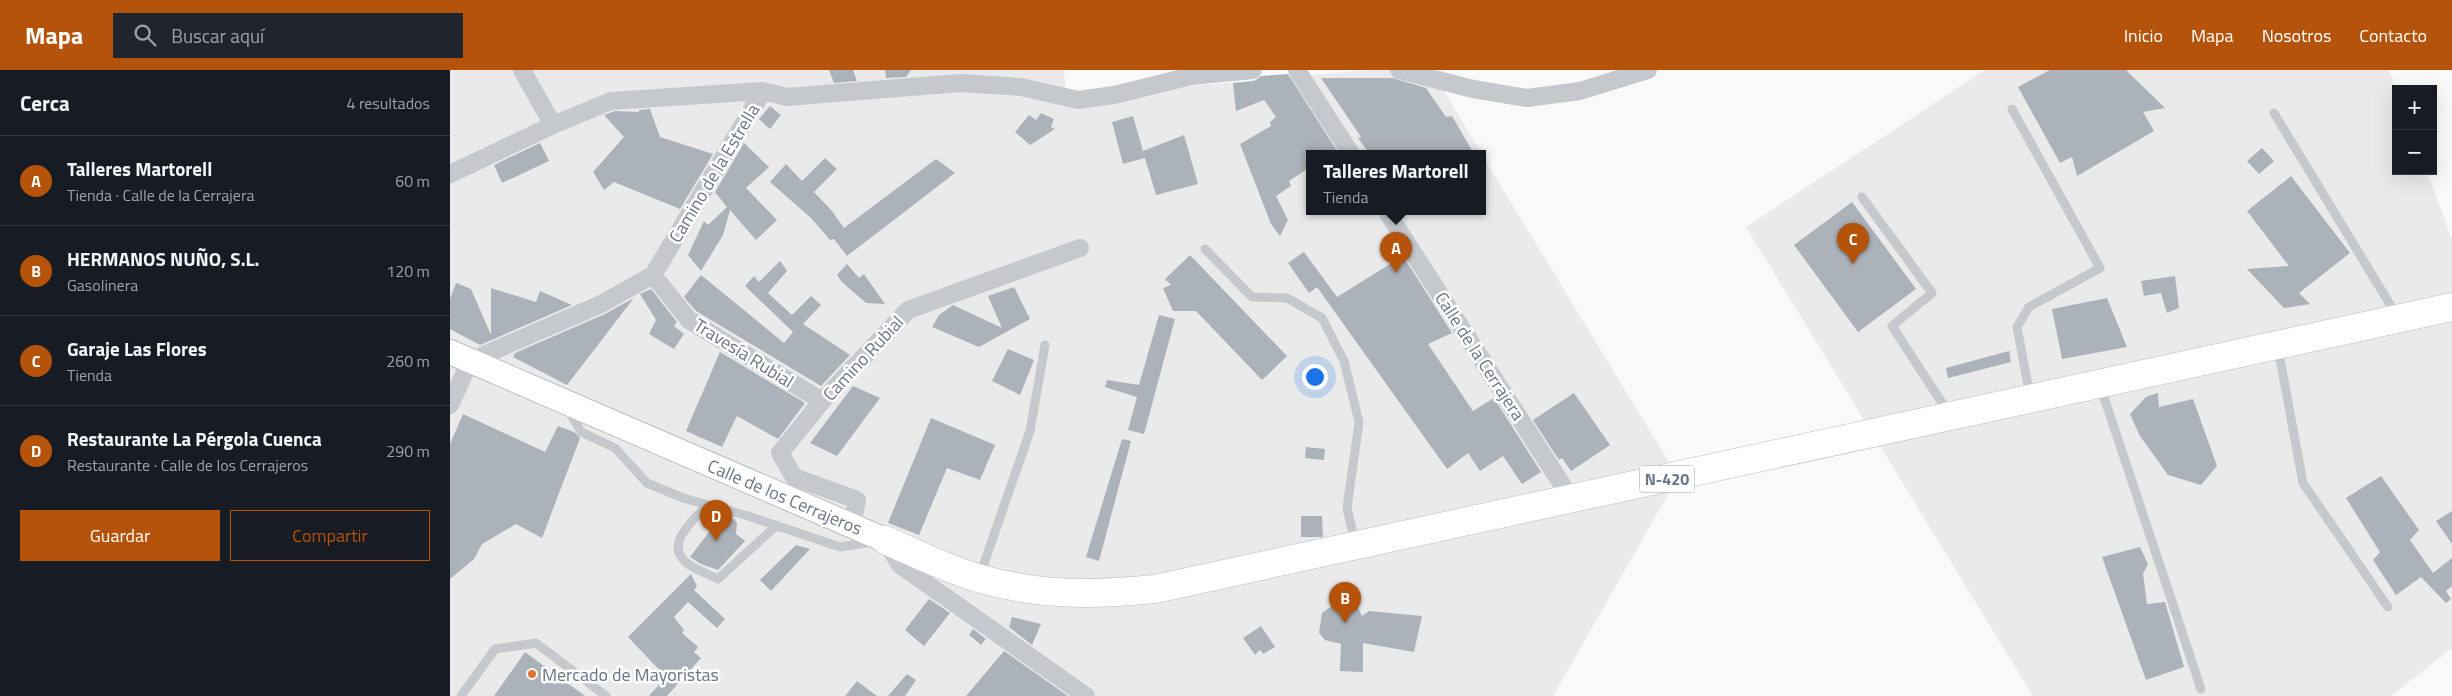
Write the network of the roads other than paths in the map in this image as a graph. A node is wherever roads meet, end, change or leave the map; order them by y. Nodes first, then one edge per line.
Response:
1 (522, 70) edge
2 (1253, 70) edge
3 (1297, 70) edge
4 (1399, 70) edge
5 (1648, 70) edge
6 (763, 91) junction
7 (2012, 109) dead end
8 (2274, 113) dead end
9 (552, 125) junction
10 (1348, 150) edge
11 (450, 174) edge
12 (1862, 196) dead end
13 (1389, 215) edge
14 (1080, 248) dead end
15 (1205, 249) dead end
16 (653, 275) junction
17 (2452, 307) edge
18 (2399, 319) junction
19 (1045, 345) dead end
20 (2277, 345) junction
21 (460, 357) edge
22 (2100, 384) junction
23 (2030, 399) junction
24 (562, 401) junction
25 (822, 401) junction
26 (450, 405) edge
27 (1951, 416) junction
28 (1572, 500) junction
29 (707, 505) junction
30 (777, 526) junction
31 (852, 526) junction
32 (885, 540) junction
33 (1356, 547) junction
34 (979, 578) junction
35 (2388, 607) dead end
36 (2201, 689) dead end
37 (461, 696) edge
38 (606, 696) edge
39 (1086, 696) edge

1 - 9 street
2 - 6 street, Camino de la Estrella
3 - 10 street
4 - 5 street
6 - 9 street
6 - 16 street, Camino de la Estrella
7 - 23 lane
8 - 18 lane
9 - 11 street
12 - 27 lane
13 - 28 street, Calle de la Cerrajera
14 - 25 street, Camino Rubial
15 - 33 lane
16 - 21 street, Camino de la Estrella
16 - 25 street, Travesía Rubial
17 - 18 highway, N-420
18 - 20 highway, N-420
19 - 34 lane
20 - 22 highway, N-420
20 - 35 lane
21 - 24 main road, Calle de los Cerrajeros
21 - 26 street
22 - 23 highway, N-420
22 - 36 lane
23 - 27 highway, N-420
24 - 29 lane
24 - 31 main road, Calle de los Cerrajeros
25 - 31 street, Camino Rubial
27 - 28 highway, N-420
28 - 33 highway, N-420
29 - 30 lane
29 - 30 lane
30 - 32 lane
31 - 32 main road, Calle de los Cerrajeros
32 - 34 highway, N-420
32 - 39 street, Calle de los Cerrajeros
33 - 34 highway, N-420
37 - 38 lane

